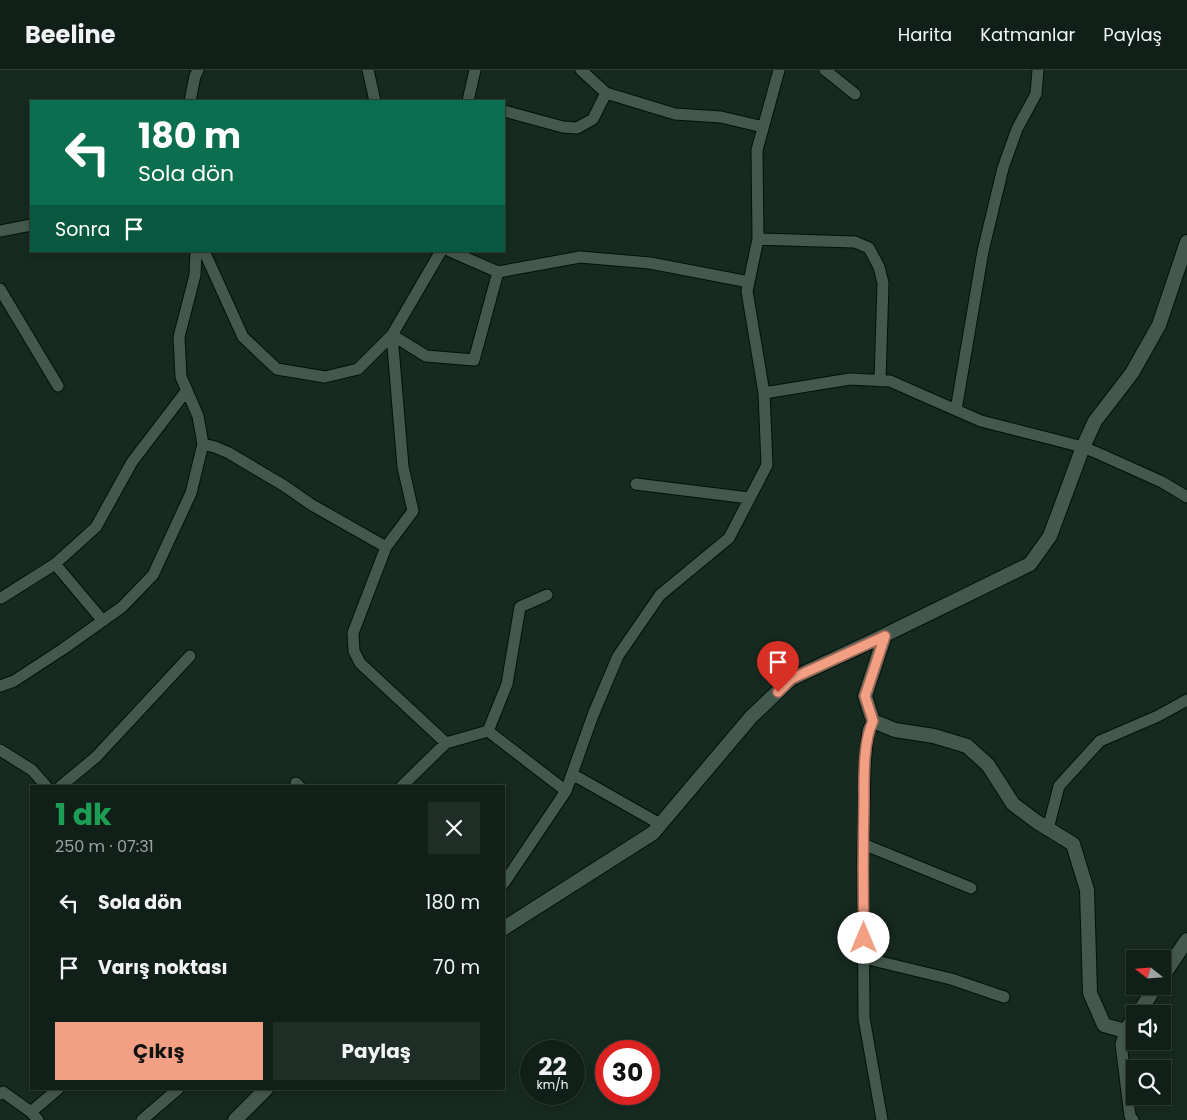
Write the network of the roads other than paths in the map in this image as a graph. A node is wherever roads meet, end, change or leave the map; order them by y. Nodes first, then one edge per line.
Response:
1 (198, 70) edge
2 (368, 70) edge
3 (475, 70) edge
4 (581, 70) edge
5 (779, 70) edge
6 (825, 70) edge
7 (1038, 70) edge
8 (606, 93) junction
9 (855, 94) dead end
10 (190, 100) edge
11 (375, 100) edge
12 (468, 100) edge
13 (505, 112) edge
14 (763, 127) junction
15 (30, 225) edge
16 (0, 231) edge
17 (758, 239) junction
18 (1187, 242) edge
19 (196, 252) edge
20 (204, 252) edge
21 (440, 252) edge
22 (452, 252) edge
23 (498, 272) junction
24 (749, 282) junction
25 (0, 289) edge
26 (392, 335) junction
27 (880, 381) junction
28 (58, 386) dead end
29 (187, 390) junction
30 (764, 393) junction
31 (956, 410) junction
32 (203, 444) junction
33 (1082, 447) junction
34 (636, 484) dead end
35 (1187, 497) edge
36 (750, 498) junction
37 (386, 547) junction
38 (55, 564) junction
39 (547, 595) dead end
40 (1, 598) edge
41 (103, 621) junction
42 (885, 636) junction
43 (190, 656) dead end
44 (0, 686) edge
45 (1187, 700) edge
46 (873, 721) junction
47 (488, 731) junction
48 (446, 743) junction
49 (0, 750) edge
50 (572, 774) junction
51 (45, 785) edge
52 (62, 785) edge
53 (403, 785) edge
54 (566, 791) junction
55 (660, 824) junction
56 (1048, 829) junction
57 (863, 844) junction
58 (505, 881) edge
59 (971, 888) dead end
60 (505, 927) edge
61 (1187, 940) edge
62 (864, 958) junction
63 (1171, 964) edge
64 (1004, 997) dead end
65 (1125, 1031) joint
66 (57, 1090) edge
67 (177, 1090) edge
68 (265, 1090) edge
69 (0, 1094) edge
70 (35, 1116) edge
71 (1130, 1119) edge
72 (142, 1120) edge
73 (235, 1120) edge
74 (882, 1120) edge

1 - 10 street
2 - 11 street
3 - 12 street
4 - 8 street
5 - 14 street
6 - 9 street
7 - 31 street
8 - 13 street
8 - 14 street
14 - 17 street
15 - 16 street
17 - 24 street
17 - 27 street
18 - 33 street
19 - 29 street
20 - 26 street
21 - 26 street
22 - 23 street
23 - 24 street
23 - 26 street
24 - 30 street
25 - 28 street
26 - 37 street
27 - 30 street
27 - 31 street
29 - 32 street
29 - 38 street
30 - 36 street
31 - 33 street
32 - 37 street
32 - 41 street
33 - 35 street
33 - 42 street
34 - 36 street
36 - 50 street
37 - 48 street
38 - 40 street
38 - 41 street
39 - 47 street
41 - 44 street
42 - 46 street
42 - 55 street
43 - 52 street
45 - 56 street
46 - 56 street
46 - 57 street
47 - 48 street
47 - 54 street
48 - 53 street
49 - 51 street
50 - 54 street
50 - 55 street
54 - 58 street
55 - 60 street
56 - 65 street
57 - 59 street
57 - 62 street
61 - 63 street
62 - 64 street
62 - 74 street
65 - 71 street
66 - 70 street
67 - 72 street
68 - 73 street
69 - 70 street

